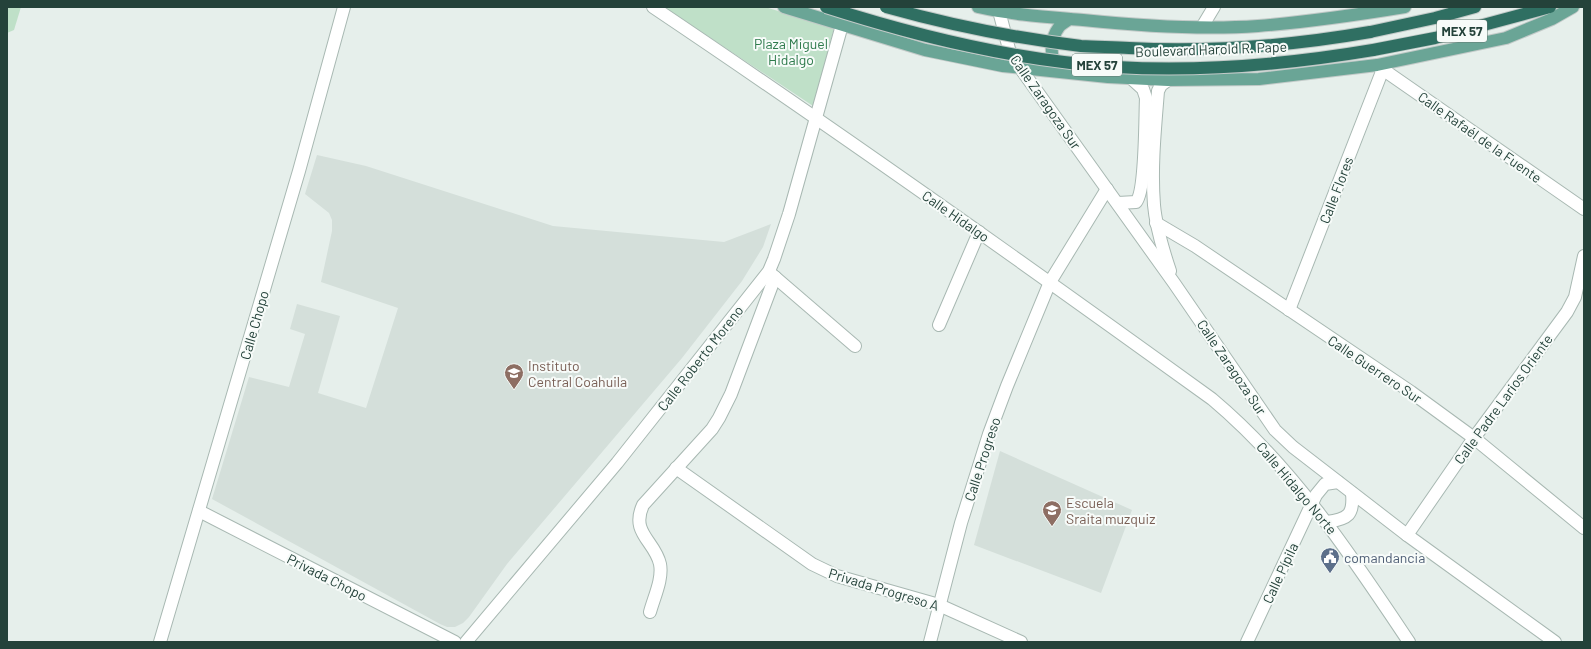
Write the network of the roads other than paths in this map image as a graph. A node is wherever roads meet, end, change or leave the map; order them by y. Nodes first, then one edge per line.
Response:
1 (344, 7) edge
2 (653, 7) edge
3 (784, 7) edge
4 (826, 7) edge
5 (886, 7) edge
6 (978, 7) edge
7 (1214, 7) edge
8 (1405, 7) edge
9 (1475, 7) edge
10 (1550, 7) edge
11 (1572, 7) edge
12 (999, 11) junction
13 (1069, 19) junction
14 (842, 25) junction
15 (1202, 28) junction
16 (1380, 67) junction
17 (1021, 69) junction
18 (1064, 73) junction
19 (1132, 79) junction
20 (1168, 80) junction
21 (817, 119) junction
22 (1107, 189) junction
23 (1118, 203) junction
24 (1584, 209) edge
25 (1156, 223) junction
26 (979, 232) junction
27 (1584, 256) edge
28 (772, 274) junction
29 (1050, 282) junction
30 (1174, 283) junction
31 (1289, 310) junction
32 (939, 325) dead end
33 (855, 346) dead end
34 (1252, 434) joint
35 (1474, 438) junction
36 (676, 468) junction
37 (1338, 482) junction
38 (1352, 493) junction
39 (1313, 504) junction
40 (199, 511) junction
41 (1327, 522) junction
42 (1582, 523) edge
43 (1407, 535) junction
44 (939, 605) junction
45 (650, 612) dead end
46 (160, 642) edge
47 (455, 642) edge
48 (466, 642) edge
49 (930, 642) edge
50 (1021, 642) edge
51 (1247, 642) edge
52 (1409, 642) edge
53 (1555, 642) edge

1 - 40 street, Calle Chopo
2 - 21 street, Calle Hidalgo
3 - 14 main road
4 - 10 highway, Boulevard Harold R. Pape / MEX 57, bridge
5 - 9 highway, Boulevard Harold R. Pape / MEX 57, bridge
6 - 12 main road
7 - 15 street
8 - 15 main road
11 - 16 main road
12 - 13 main road
12 - 17 street, Calle Zaragoza Sur
13 - 15 main road
13 - 18 main road
14 - 17 main road
14 - 21 street, Calle Roberto Moreno
16 - 20 main road
16 - 24 street, Calle Rafaél de la Fuente
16 - 31 street, Calle Flores
17 - 18 main road
17 - 22 street, Calle Zaragoza Sur
18 - 19 main road
19 - 20 main road
19 - 23 street
20 - 25 street
21 - 26 street, Calle Hidalgo
21 - 28 street, Calle Roberto Moreno
22 - 23 street, Calle Zaragoza Sur
22 - 29 street, Calle Progreso
23 - 30 street, Calle Zaragoza Sur
25 - 30 street
25 - 31 street, Calle Guerrero Sur
26 - 29 street, Calle Hidalgo
26 - 32 street
27 - 35 street, Calle Padre Larios Oriente
28 - 33 street
28 - 36 street
28 - 48 street, Calle Roberto Moreno
29 - 34 street, Calle Hidalgo
29 - 44 street, Calle Progreso
30 - 37 street, Calle Zaragoza Sur
31 - 35 street, Calle Guerrero Sur
34 - 39 street, Calle Hidalgo Norte
35 - 42 street, Calle Guerrero Sur
35 - 43 street, Calle Padre Larios Oriente
36 - 44 street, Privada Progreso A
36 - 45 street
37 - 38 street, Calle Zaragoza Sur
37 - 39 street
38 - 41 street
38 - 43 street, Calle Zaragoza Sur
39 - 41 street, Calle Hidalgo Norte
39 - 51 street, Calle Pípila
40 - 46 street, Calle Chopo
40 - 47 street, Privada Chopo
41 - 52 street, Calle Hidalgo Norte
43 - 53 street, Calle Zaragoza Sur
44 - 49 street, Calle Progreso
44 - 50 street, Privada Progreso A

